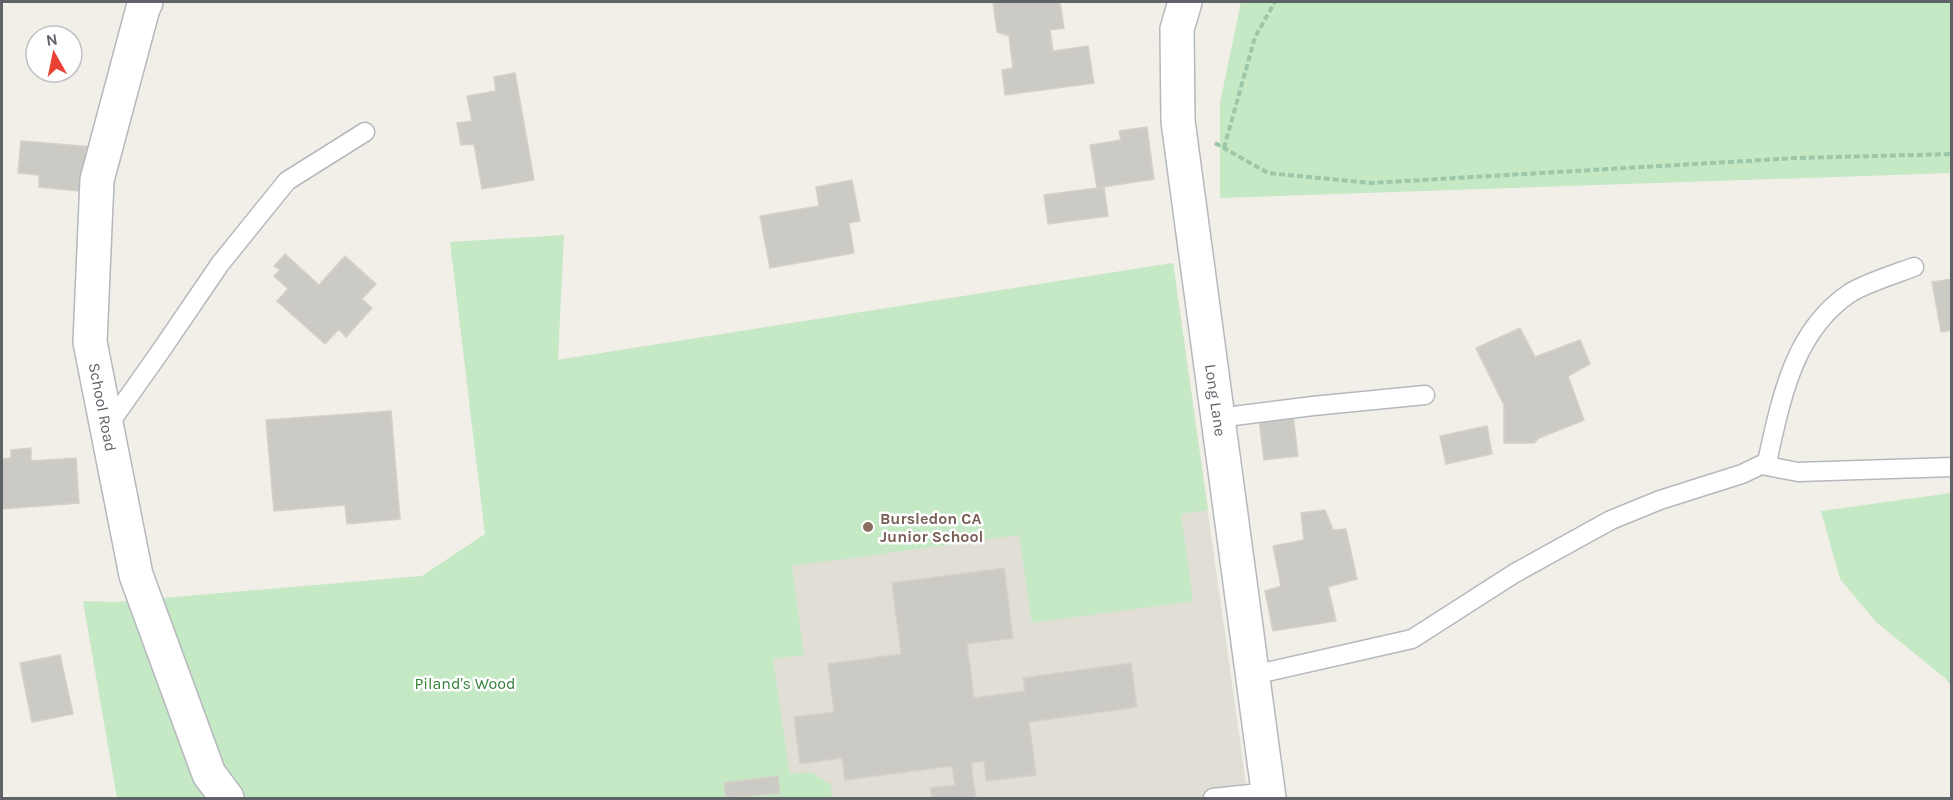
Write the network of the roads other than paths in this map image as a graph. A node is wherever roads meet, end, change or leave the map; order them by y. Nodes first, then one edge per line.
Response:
1 (146, 2) edge
2 (1185, 2) edge
3 (365, 132) dead end
4 (1914, 267) dead end
5 (1425, 394) dead end
6 (1218, 418) junction
7 (106, 427) junction
8 (1762, 465) junction
9 (1952, 466) edge
10 (1253, 675) junction
11 (1269, 795) edge
12 (227, 798) edge
13 (1213, 798) edge

1 - 7 street, School Road
2 - 6 street, Long Lane
3 - 7 lane
4 - 8 lane
5 - 6 lane
6 - 10 street, Long Lane
7 - 12 street, School Road
8 - 9 lane
8 - 10 lane
10 - 11 street, Long Lane
11 - 13 lane

